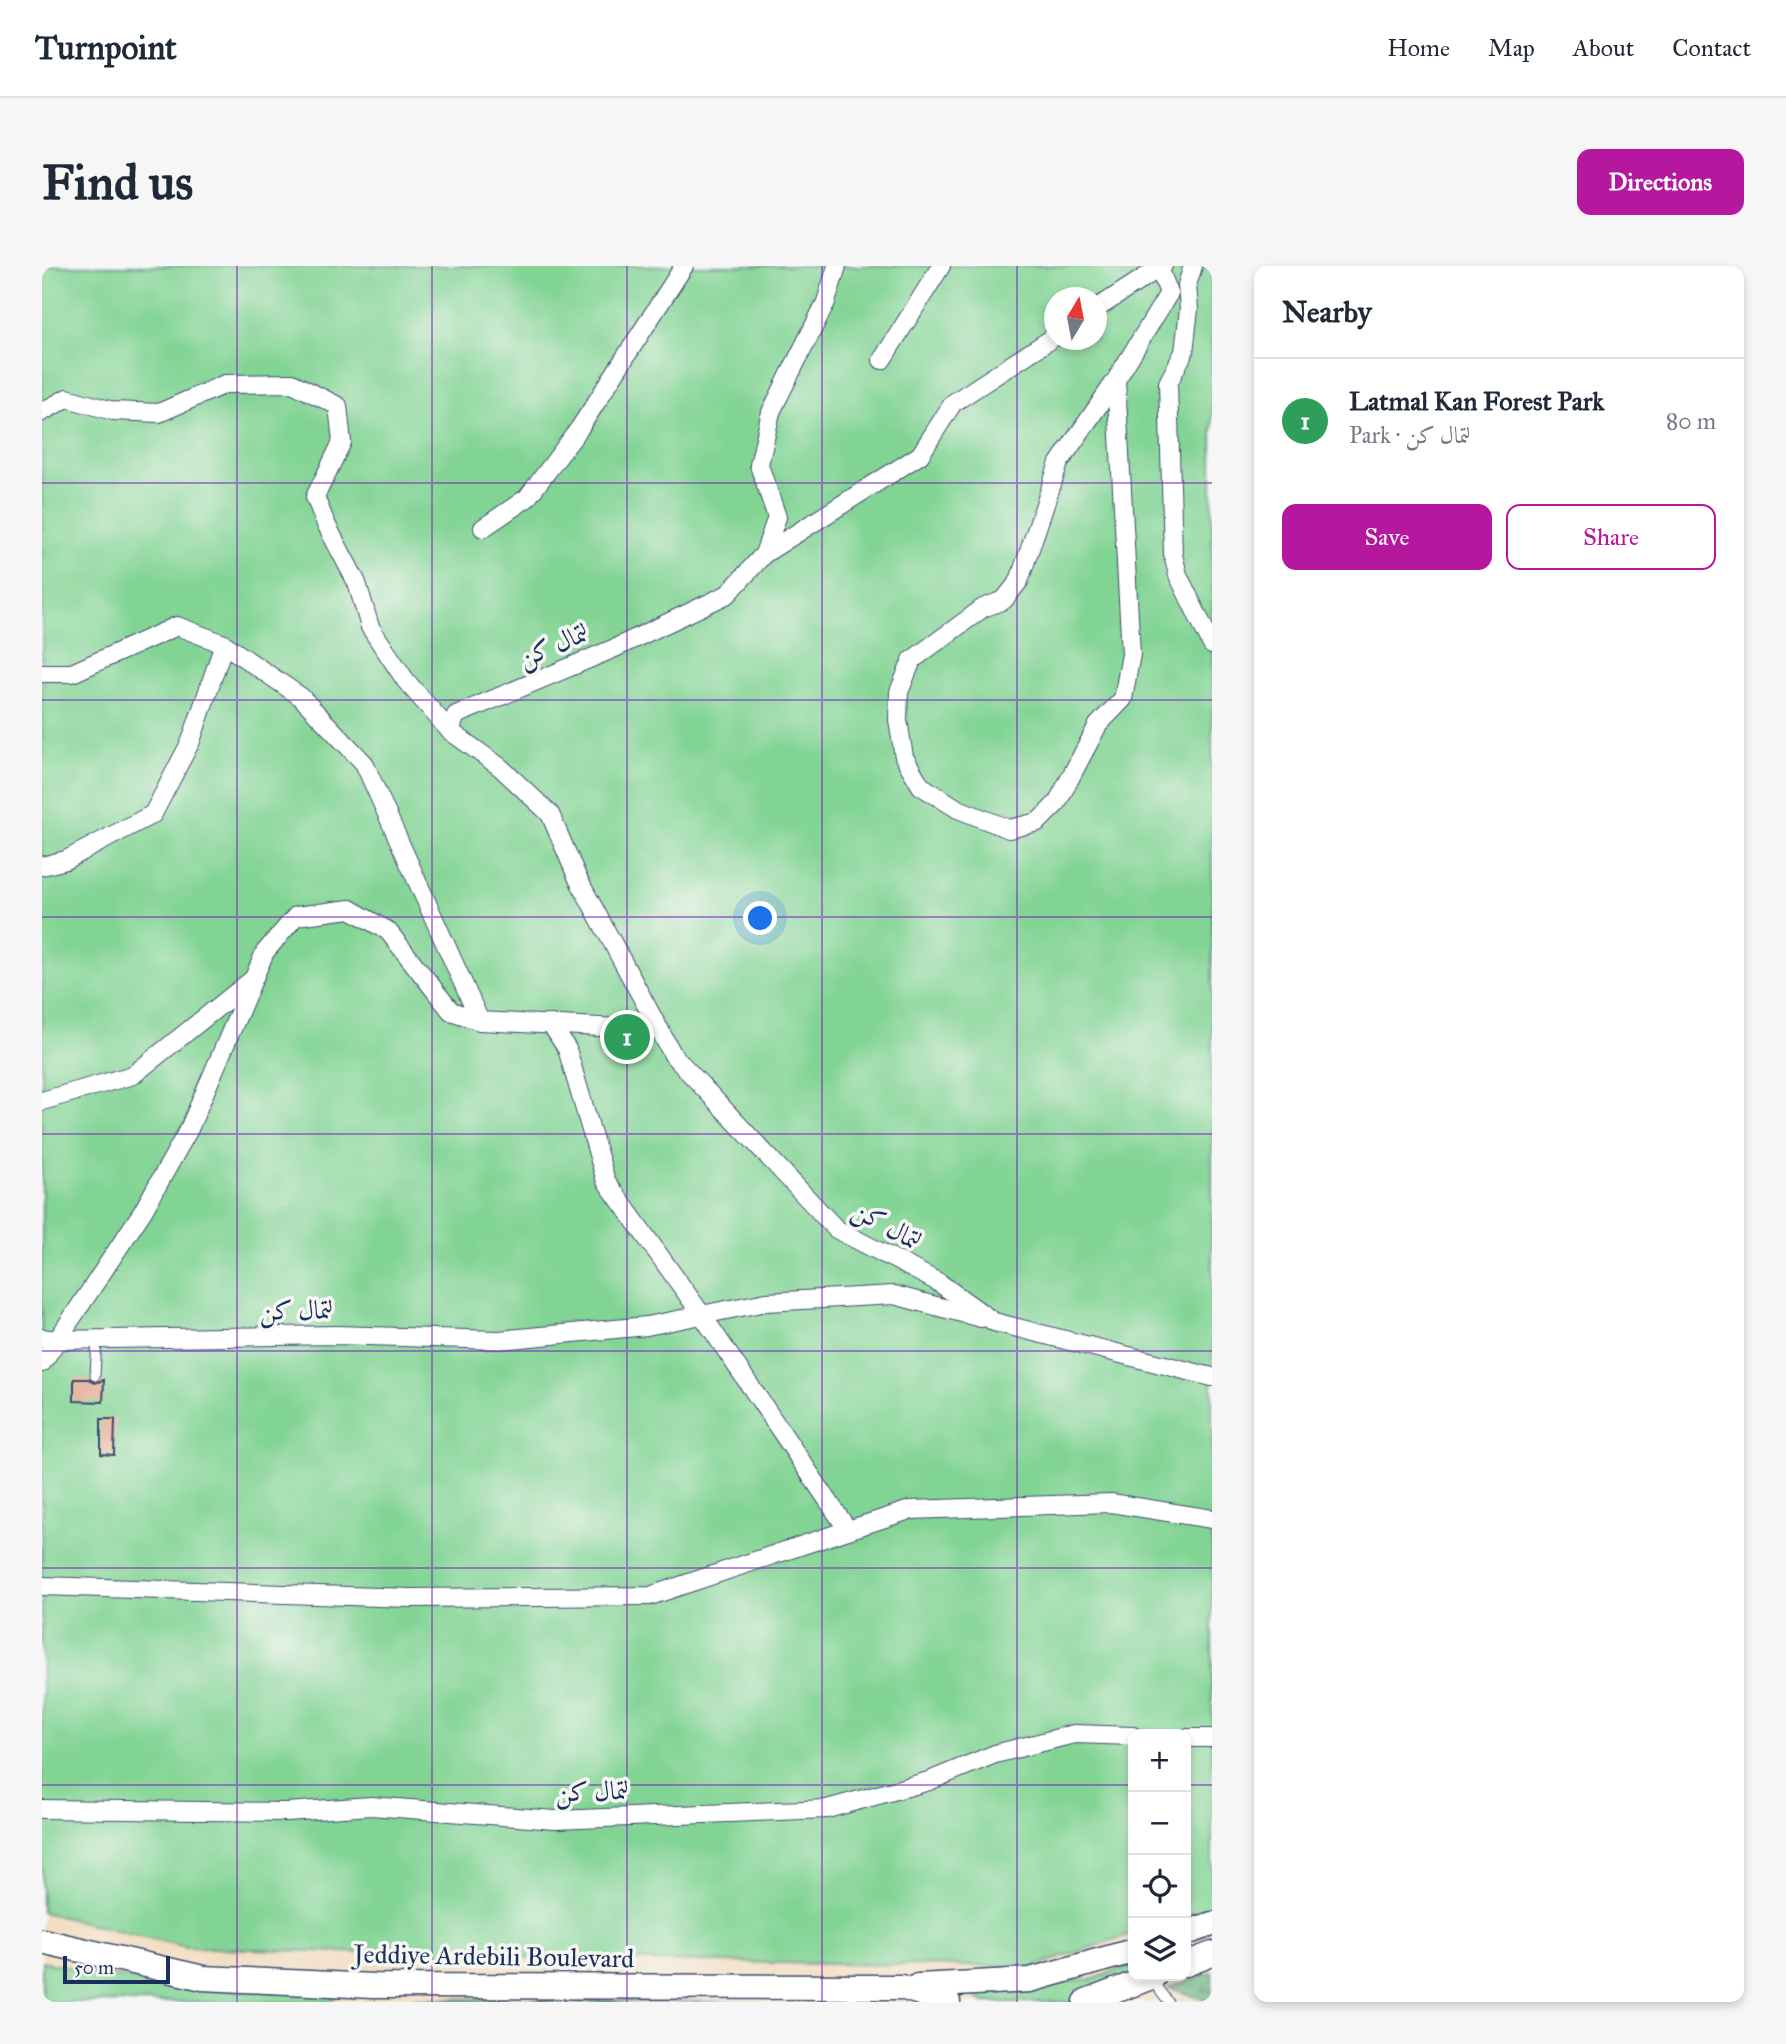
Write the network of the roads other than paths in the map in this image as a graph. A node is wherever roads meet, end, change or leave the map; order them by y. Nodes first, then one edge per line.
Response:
1 (684, 266) edge
2 (837, 266) edge
3 (941, 266) edge
4 (1193, 266) edge
5 (1160, 267) edge
6 (1107, 302) edge
7 (1044, 344) edge
8 (882, 360) dead end
9 (1116, 380) junction
10 (42, 412) edge
11 (483, 528) dead end
12 (764, 554) junction
13 (224, 645) junction
14 (1212, 645) edge
15 (42, 673) edge
16 (450, 731) junction
17 (42, 866) edge
18 (256, 977) junction
19 (480, 1021) junction
20 (551, 1024) junction
21 (660, 1030) junction
22 (42, 1101) edge
23 (702, 1315) junction
24 (995, 1322) junction
25 (50, 1339) edge
26 (97, 1340) junction
27 (42, 1363) edge
28 (95, 1376) dead end
29 (1212, 1377) edge
30 (1212, 1520) edge
31 (848, 1530) junction
32 (42, 1586) edge
33 (1128, 1736) edge
34 (1191, 1738) edge
35 (1212, 1738) edge
36 (42, 1809) edge
37 (1212, 1924) edge
38 (1191, 1931) edge
39 (42, 1941) edge
40 (1128, 1952) edge
41 (1212, 1954) edge
42 (1191, 1962) edge
43 (1141, 1981) edge
44 (1155, 1981) edge
45 (901, 1987) junction
46 (948, 2002) edge
47 (1086, 2002) edge
48 (1168, 2002) edge

1 - 11 street
2 - 12 street, لتمال کن
3 - 8 street
4 - 14 street
5 - 6 street
5 - 9 street
7 - 12 street
9 - 9 street
10 - 16 street
12 - 16 street, لتمال کن
13 - 15 street
13 - 17 street
13 - 19 street
16 - 21 street, لتمال کن
18 - 19 street
18 - 22 street
18 - 25 street
19 - 20 street
20 - 21 street
20 - 23 street
21 - 24 street, لتمال کن
23 - 24 street, لتمال کن
23 - 26 street, لتمال کن
23 - 31 street
24 - 29 street, لتمال کن
25 - 26 street, لتمال کن
25 - 27 street
26 - 28 lane
30 - 31 street
31 - 32 street
33 - 36 street, لتمال کن
34 - 35 street
37 - 38 main road
39 - 45 main road, Jeddiye Ardebili Boulevard
40 - 45 main road
41 - 42 main road
43 - 47 main road
44 - 48 lane
45 - 46 main road, Jeddiye Ardebili Boulevard

